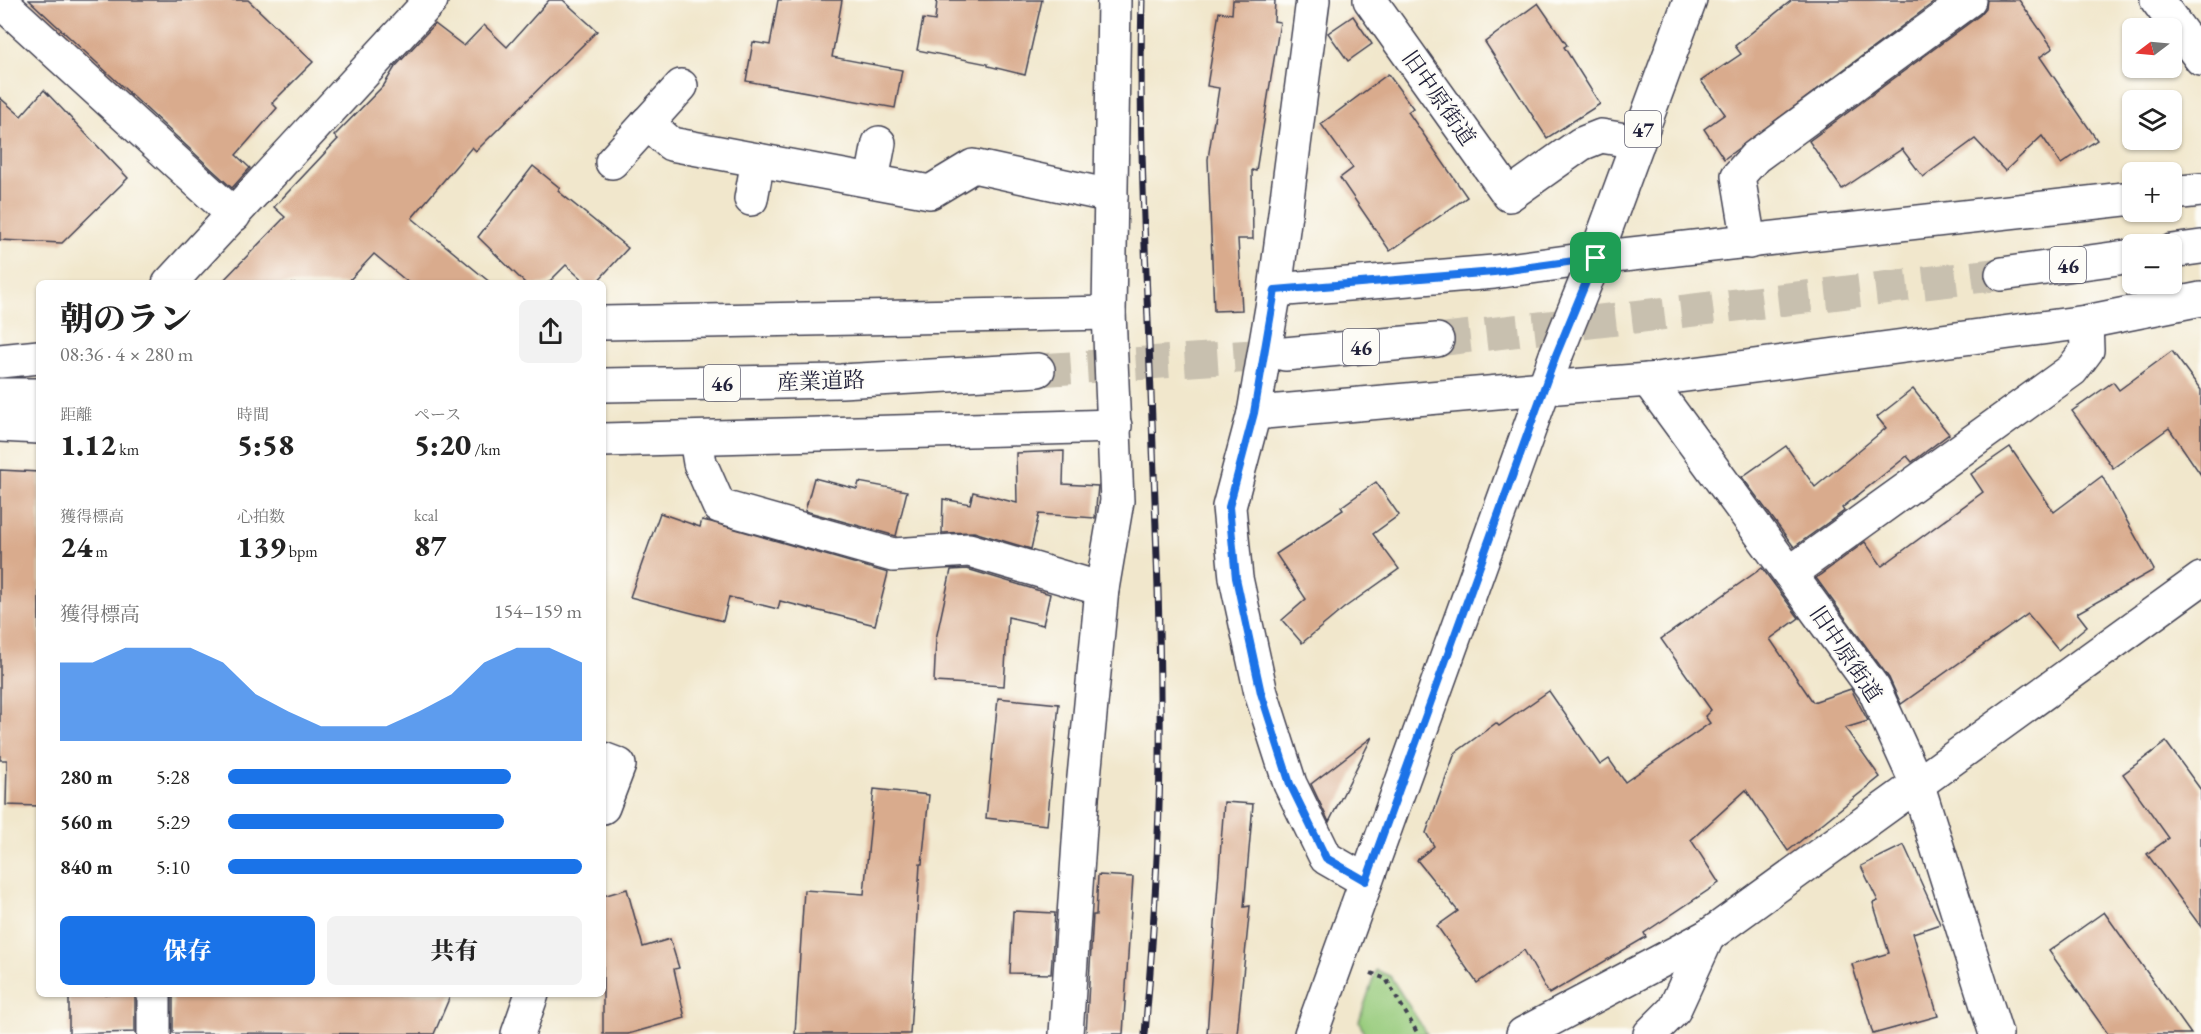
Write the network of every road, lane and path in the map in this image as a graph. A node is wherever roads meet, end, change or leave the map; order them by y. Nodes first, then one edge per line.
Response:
1 (431, 0) edge
2 (1114, 0) edge
3 (1313, 0) edge
4 (1370, 0) edge
5 (1690, 0) edge
6 (1969, 0) edge
7 (2157, 0) edge
8 (0, 1) edge
9 (2201, 59) edge
10 (681, 86) dead end
11 (647, 123) junction
12 (1638, 142) junction
13 (879, 143) dead end
14 (758, 160) junction
15 (612, 162) dead end
16 (872, 180) junction
17 (2201, 190) edge
18 (2182, 192) edge
19 (1111, 196) junction
20 (751, 199) dead end
21 (2122, 199) edge
22 (234, 215) junction
23 (1749, 242) junction
24 (2201, 247) edge
25 (2182, 250) edge
26 (2122, 258) edge
27 (1591, 269) junction
28 (2002, 274) tunnel mouth
29 (173, 280) edge
30 (1275, 290) junction
31 (2201, 298) edge
32 (1109, 313) junction
33 (2086, 322) junction
34 (606, 323) edge
35 (1437, 340) tunnel mouth
36 (1285, 354) tunnel mouth
37 (36, 357) edge
38 (0, 361) edge
39 (1038, 370) tunnel mouth
40 (1648, 380) junction
41 (606, 385) edge
42 (1545, 388) junction
43 (0, 395) edge
44 (36, 395) edge
45 (1254, 413) junction
46 (0, 425) edge
47 (1115, 426) junction
48 (36, 427) edge
49 (696, 439) junction
50 (606, 440) edge
51 (1790, 573) junction
52 (2201, 579) edge
53 (1102, 589) junction
54 (606, 760) edge
55 (1918, 786) junction
56 (606, 799) edge
57 (1366, 881) junction
58 (1708, 936) junction
59 (1369, 972) dead end
60 (154, 997) edge
61 (531, 997) edge
62 (154, 1034) edge
63 (518, 1034) edge
64 (1066, 1034) edge
65 (1311, 1034) edge
66 (1418, 1034) edge
67 (1523, 1034) edge
68 (1650, 1034) edge
69 (1996, 1034) edge

1 - 22 street
2 - 19 street
3 - 30 street
4 - 12 street, 旧中原街道
5 - 12 street, 47
6 - 23 street
7 - 9 street
8 - 22 street
10 - 11 street
11 - 14 street
11 - 15 street
12 - 27 street, 47
13 - 16 street
14 - 16 street
14 - 20 street
16 - 19 street
17 - 18 street
19 - 32 street
21 - 23 street
22 - 29 street
23 - 27 street
24 - 25 street
26 - 28 street, 46
27 - 30 street
27 - 42 street, 47, bridge
30 - 45 street
31 - 33 street
32 - 34 street
32 - 47 street
33 - 40 street
33 - 51 street
35 - 36 street, 46
37 - 38 street
39 - 41 street, 産業道路 / 46
40 - 42 street
40 - 51 street, 旧中原街道
42 - 45 street
42 - 57 street, 47
43 - 44 street
45 - 57 street
46 - 48 street
47 - 49 street
47 - 53 street
49 - 50 street
49 - 53 street
51 - 55 street, 旧中原街道
52 - 55 street
53 - 64 street
54 - 56 street
55 - 58 street
55 - 69 street, 旧中原街道
57 - 65 street, 47
58 - 67 street
58 - 68 street
59 - 66 path
60 - 62 street
61 - 63 street

